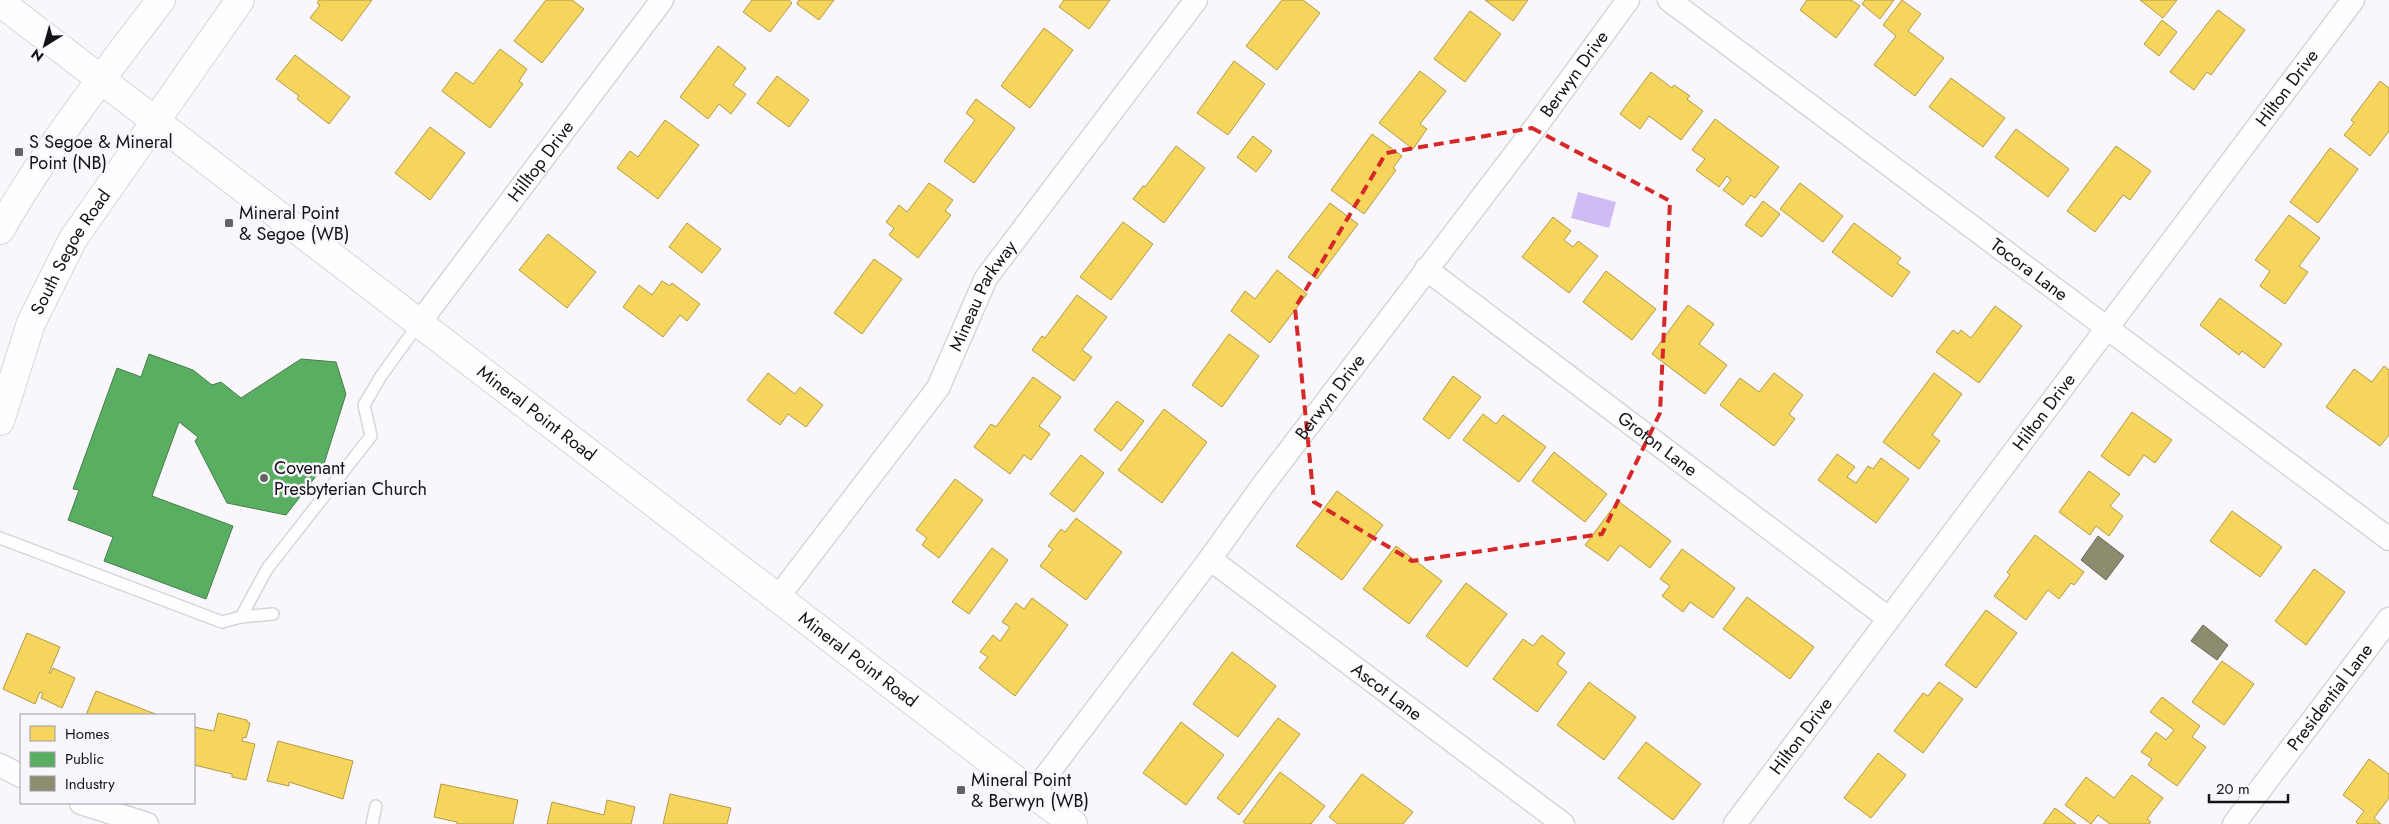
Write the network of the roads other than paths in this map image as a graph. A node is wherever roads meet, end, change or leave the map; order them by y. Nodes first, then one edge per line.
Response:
1 (161, 0) edge
2 (240, 0) edge
3 (662, 0) edge
4 (1196, 0) edge
5 (1628, 0) edge
6 (1669, 0) edge
7 (0, 2) edge
8 (2342, 4) edge
9 (100, 81) junction
10 (155, 122) junction
11 (0, 230) edge
12 (1426, 269) junction
13 (420, 322) junction
14 (2107, 329) junction
15 (0, 421) edge
16 (0, 538) edge
17 (2389, 539) edge
18 (1210, 559) junction
19 (778, 597) junction
20 (273, 614) dead end
21 (241, 617) junction
22 (1888, 618) junction
23 (2389, 619) edge
24 (0, 765) edge
25 (20, 775) edge
26 (1033, 794) junction
27 (84, 804) edge
28 (376, 806) dead end
29 (147, 824) edge
30 (372, 824) edge
31 (1073, 824) edge
32 (1563, 824) edge
33 (1735, 824) edge
34 (2234, 824) edge

1 - 9 main road
2 - 10 main road, South Segoe Road
3 - 13 street, Hilltop Drive
4 - 19 street, Mineau Parkway
5 - 12 street, Berwyn Drive
6 - 14 street, Tocora Lane
7 - 9 main road, Mineral Point Road
8 - 14 street, Hilton Drive
9 - 10 main road, Mineral Point Road
9 - 11 main road
10 - 13 main road, Mineral Point Road
10 - 15 main road, South Segoe Road
12 - 18 street, Berwyn Drive
12 - 22 street, Groton Lane
13 - 19 main road, Mineral Point Road
13 - 21 lane
14 - 17 street, Tocora Lane
14 - 22 street, Hilton Drive
16 - 21 lane
18 - 26 street, Berwyn Drive
18 - 32 street, Ascot Lane
19 - 26 main road, Mineral Point Road
20 - 21 lane
22 - 33 street, Hilton Drive
23 - 34 street, Presidential Lane
24 - 25 street
26 - 31 main road, Mineral Point Road
27 - 29 street
28 - 30 lane

